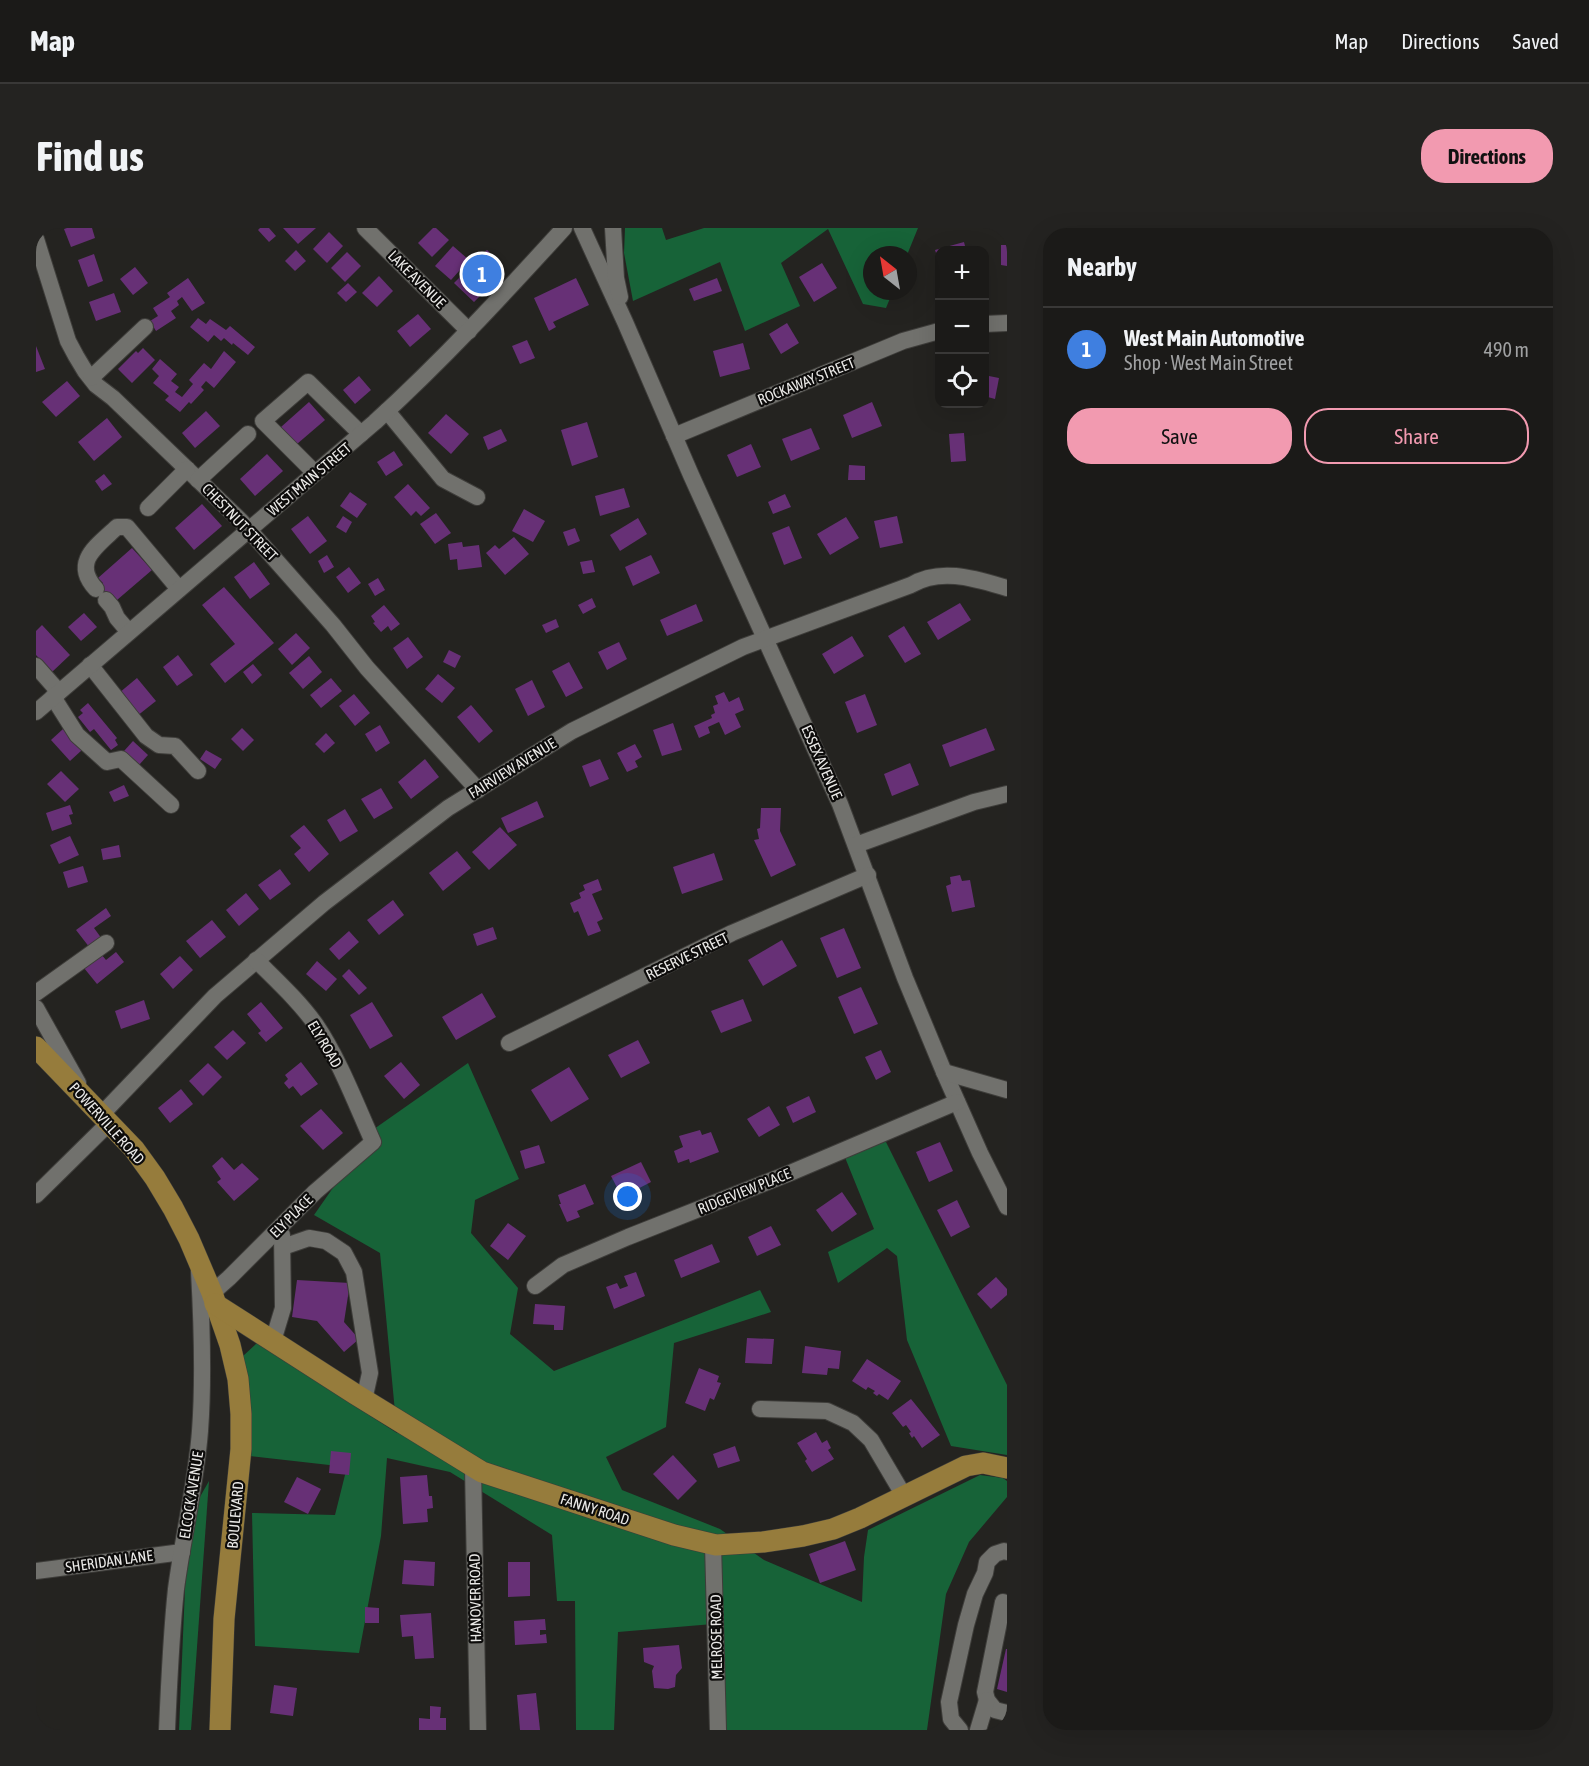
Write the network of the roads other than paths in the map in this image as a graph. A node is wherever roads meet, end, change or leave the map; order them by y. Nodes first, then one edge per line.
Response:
1 (365, 228) edge
2 (564, 228) edge
3 (582, 228) edge
4 (613, 228) edge
5 (36, 239) edge
6 (625, 321) junction
7 (1007, 322) edge
8 (989, 324) edge
9 (145, 327) dead end
10 (469, 331) junction
11 (935, 332) edge
12 (91, 378) junction
13 (387, 411) junction
14 (248, 434) dead end
15 (361, 434) junction
16 (674, 436) junction
17 (315, 473) junction
18 (192, 474) junction
19 (477, 497) dead end
20 (148, 508) dead end
21 (249, 529) junction
22 (1007, 588) edge
23 (179, 589) junction
24 (129, 632) junction
25 (766, 638) junction
26 (90, 665) junction
27 (36, 666) edge
28 (56, 694) junction
29 (36, 705) edge
30 (36, 712) edge
31 (198, 771) dead end
32 (478, 790) junction
33 (1007, 794) edge
34 (171, 805) dead end
35 (856, 845) junction
36 (868, 875) junction
37 (106, 943) dead end
38 (256, 960) junction
39 (36, 993) edge
40 (36, 1008) edge
41 (509, 1043) dead end
42 (36, 1047) edge
43 (944, 1072) junction
44 (1007, 1090) edge
45 (957, 1102) junction
46 (100, 1113) junction
47 (373, 1142) joint
48 (36, 1195) edge
49 (1007, 1207) edge
50 (282, 1226) junction
51 (283, 1246) junction
52 (198, 1259) junction
53 (535, 1286) dead end
54 (213, 1298) junction
55 (273, 1341) junction
56 (364, 1400) junction
57 (760, 1409) dead end
58 (473, 1467) junction
59 (1007, 1468) edge
60 (904, 1496) junction
61 (713, 1544) junction
62 (182, 1552) junction
63 (1007, 1552) edge
64 (36, 1571) edge
65 (975, 1594) junction
66 (1005, 1602) edge
67 (987, 1701) junction
68 (1007, 1713) edge
69 (167, 1730) edge
70 (220, 1730) edge
71 (478, 1730) edge
72 (718, 1730) edge
73 (960, 1730) edge
74 (978, 1730) edge

1 - 10 street, LAKE AVENUE
2 - 10 street, WEST MAIN STREET
3 - 6 street, ESSEX AVENUE
4 - 6 street, ESSEX AVENUE
5 - 12 street, CHESTNUT STREET
6 - 16 street, ESSEX AVENUE
7 - 8 street
9 - 12 street
10 - 13 street, WEST MAIN STREET
11 - 16 street, ROCKAWAY STREET
12 - 18 street, CHESTNUT STREET
13 - 15 street, WEST MAIN STREET
13 - 19 street
14 - 18 street
15 - 17 street, WEST MAIN STREET
15 - 17 street
16 - 25 street, ESSEX AVENUE
17 - 21 street, WEST MAIN STREET
18 - 20 street
18 - 21 street, CHESTNUT STREET
21 - 23 street, WEST MAIN STREET
21 - 32 street, CHESTNUT STREET
22 - 25 street, FAIRVIEW AVENUE
23 - 24 street, WEST MAIN STREET
23 - 24 street
24 - 26 street, WEST MAIN STREET
25 - 32 street, FAIRVIEW AVENUE
25 - 35 street, ESSEX AVENUE
26 - 28 street, WEST MAIN STREET
26 - 31 street
27 - 28 street
28 - 29 street
28 - 30 street, WEST MAIN STREET
28 - 34 street
32 - 38 street, FAIRVIEW AVENUE
33 - 35 street
35 - 36 street, ESSEX AVENUE
36 - 41 street, RESERVE STREET
36 - 43 street, ESSEX AVENUE
37 - 39 street
38 - 46 street, FAIRVIEW AVENUE
38 - 47 street, ELY ROAD
40 - 46 street
42 - 46 main road, POWERVILLE ROAD
43 - 44 street
43 - 45 street, ESSEX AVENUE
45 - 49 street, ESSEX AVENUE
45 - 53 street, RIDGEVIEW PLACE
46 - 48 street, FAIRVIEW AVENUE
46 - 52 main road, POWERVILLE ROAD
47 - 50 street, ELY PLACE
50 - 51 street
50 - 54 street, ELY PLACE
51 - 55 street
51 - 56 street
52 - 54 main road, POWERVILLE ROAD
52 - 62 street, ELCOCK AVENUE
54 - 55 main road, FANNY ROAD
54 - 70 main road, BOULEVARD
55 - 56 main road, FANNY ROAD
56 - 58 main road, FANNY ROAD
57 - 60 street
58 - 61 main road, FANNY ROAD
58 - 71 street, HANOVER ROAD
59 - 60 main road, FANNY ROAD
60 - 61 main road, FANNY ROAD
61 - 72 street, MELROSE ROAD
62 - 64 street, SHERIDAN LANE
62 - 69 street, ELCOCK AVENUE
63 - 65 street
65 - 66 street
65 - 73 street
66 - 67 street
67 - 68 street
67 - 74 street

